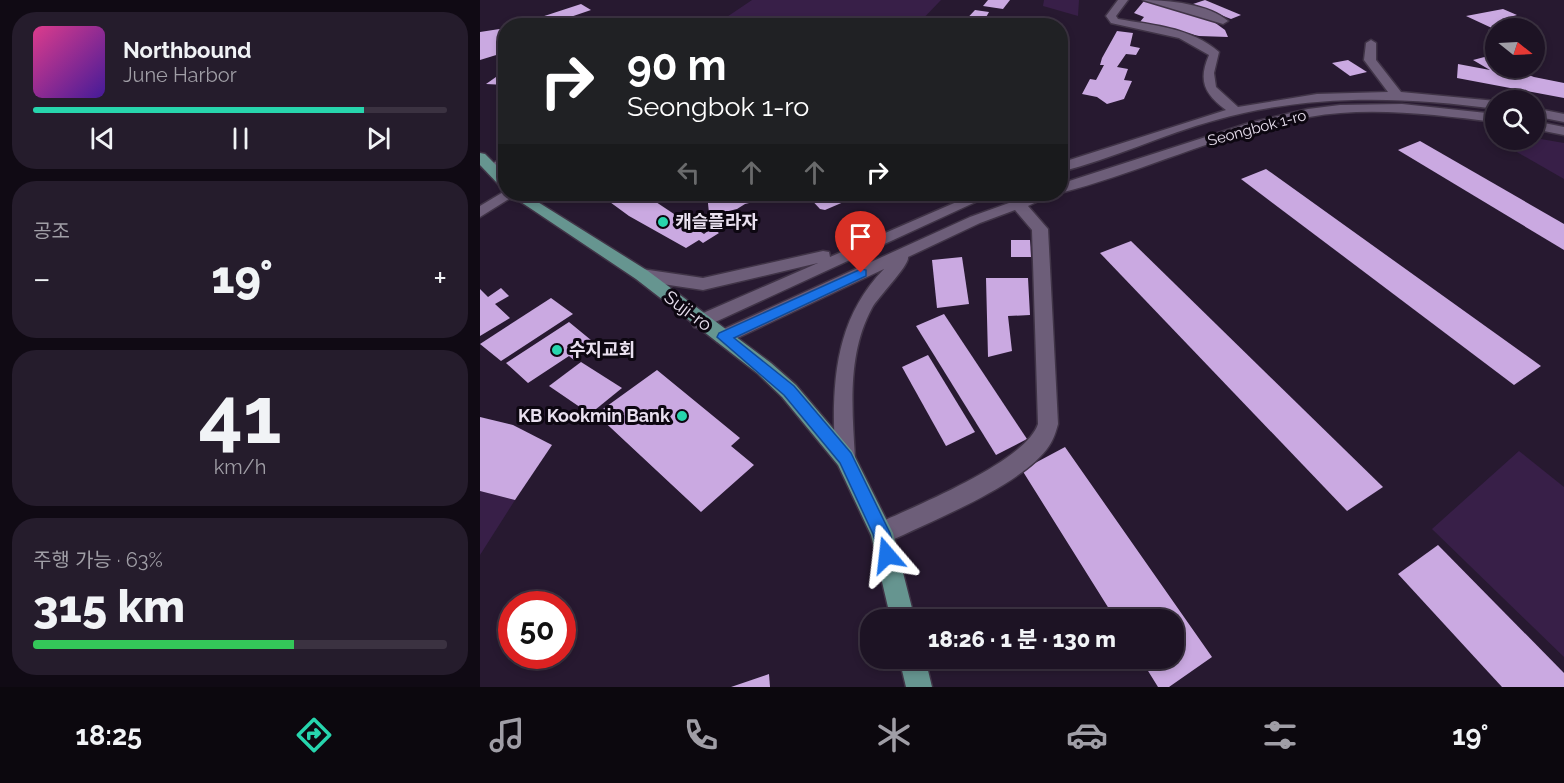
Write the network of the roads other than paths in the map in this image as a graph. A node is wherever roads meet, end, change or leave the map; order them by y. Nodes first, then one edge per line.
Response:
1 (1123, 0) edge
2 (1148, 0) edge
3 (1223, 21) dead end
4 (1371, 43) dead end
5 (1397, 95) junction
6 (1485, 104) edge
7 (1236, 111) junction
8 (1545, 114) edge
9 (1485, 117) edge
10 (1564, 118) edge
11 (1545, 127) edge
12 (1564, 131) edge
13 (480, 157) edge
14 (498, 164) edge
15 (1068, 165) edge
16 (491, 168) junction
17 (498, 175) edge
18 (1068, 186) edge
19 (498, 201) edge
20 (527, 201) edge
21 (971, 201) edge
22 (1023, 201) edge
23 (1017, 203) junction
24 (480, 212) edge
25 (874, 242) junction
26 (915, 248) junction
27 (642, 275) junction
28 (700, 322) junction
29 (723, 337) junction
30 (845, 458) junction
31 (882, 533) junction
32 (900, 609) edge
33 (915, 669) edge
34 (919, 687) edge

1 - 7 street
2 - 3 street
4 - 5 street
5 - 6 street, Seongbok 1-ro
5 - 7 street, Seongbok 1-ro
7 - 15 street, Seongbok 1-ro
8 - 10 street
9 - 18 street, Seongbok 1-ro
11 - 12 street
13 - 16 main road
14 - 16 street
16 - 17 main road
19 - 24 street
20 - 27 main road, Suji-ro
21 - 25 street
22 - 23 street
23 - 26 street
23 - 31 street
25 - 27 street
25 - 28 street
26 - 29 street
26 - 30 street
27 - 28 main road, Suji-ro
28 - 29 main road, Suji-ro
29 - 30 main road, Suji-ro
30 - 31 main road, Suji-ro
31 - 32 main road, Suji-ro
33 - 34 main road

